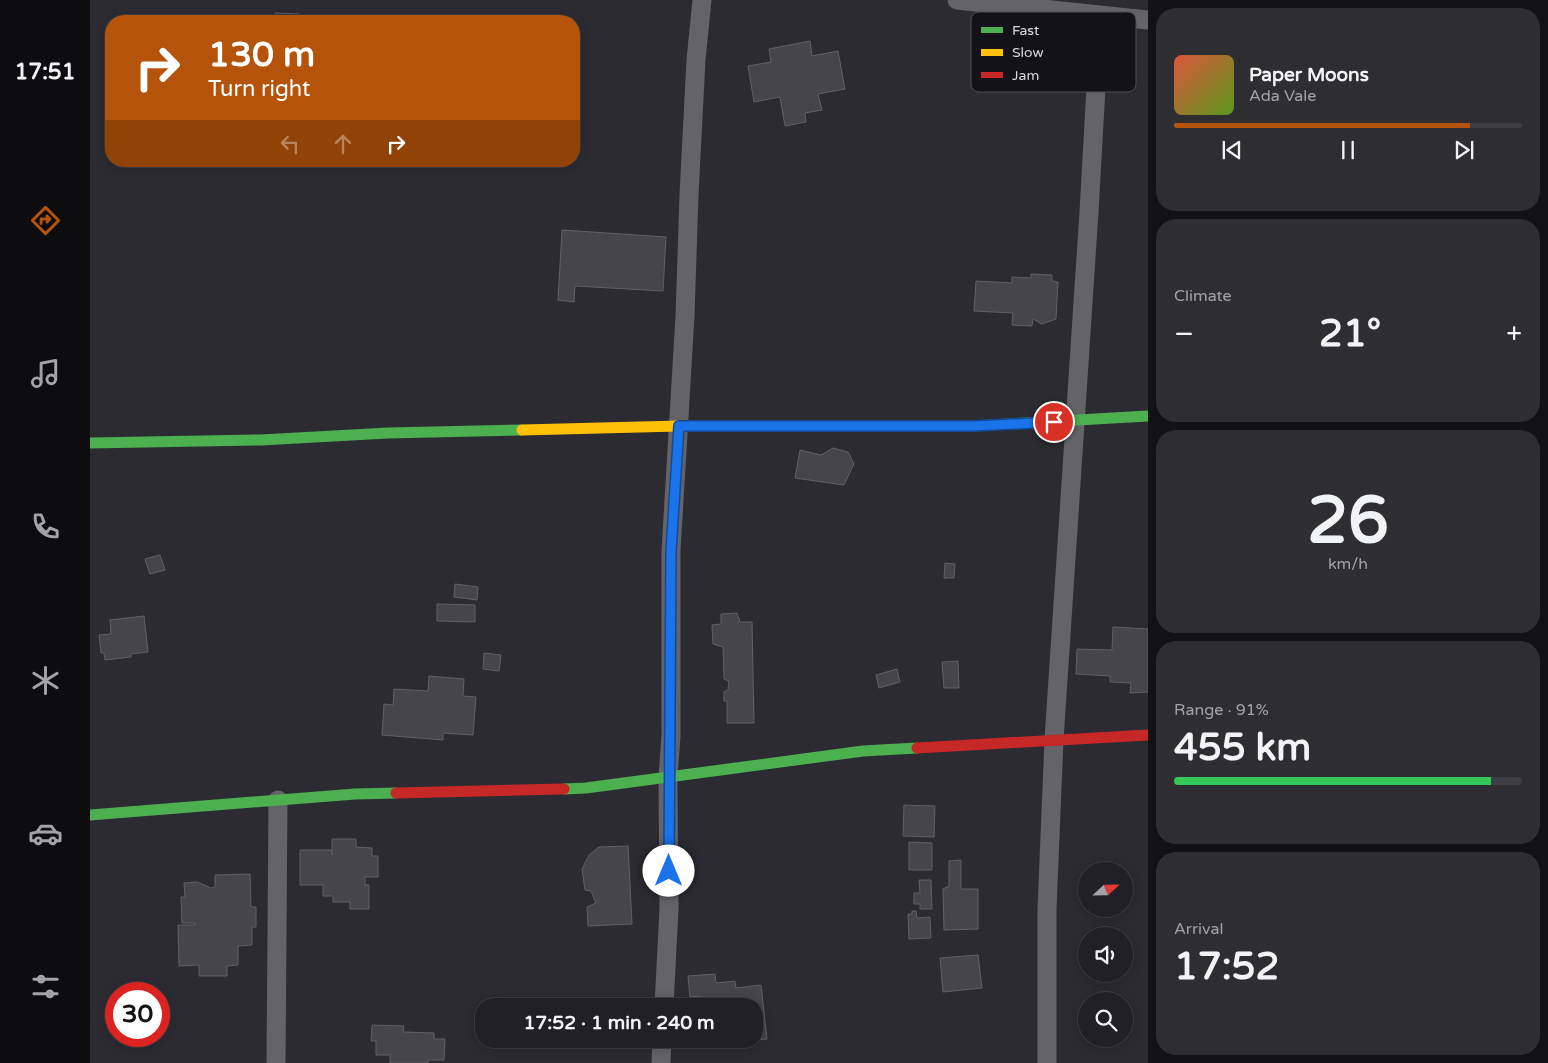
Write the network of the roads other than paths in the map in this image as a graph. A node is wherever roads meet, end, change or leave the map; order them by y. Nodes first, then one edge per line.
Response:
1 (702, 0) edge
2 (957, 0) edge
3 (1064, 12) edge
4 (1096, 92) edge
5 (1148, 416) edge
6 (1074, 421) junction
7 (679, 426) junction
8 (90, 443) edge
9 (1148, 735) edge
10 (1054, 740) junction
11 (668, 777) junction
12 (278, 800) junction
13 (90, 815) edge
14 (664, 998) edge
15 (662, 1048) edge
16 (276, 1063) edge
17 (661, 1063) edge
18 (1046, 1063) edge

1 - 7 street
2 - 3 street
4 - 6 street
5 - 6 street
6 - 7 street
6 - 10 street
7 - 8 street
7 - 11 street
9 - 10 street
10 - 11 street
10 - 18 street
11 - 12 street
11 - 14 street
12 - 13 street
12 - 16 street
15 - 17 street

